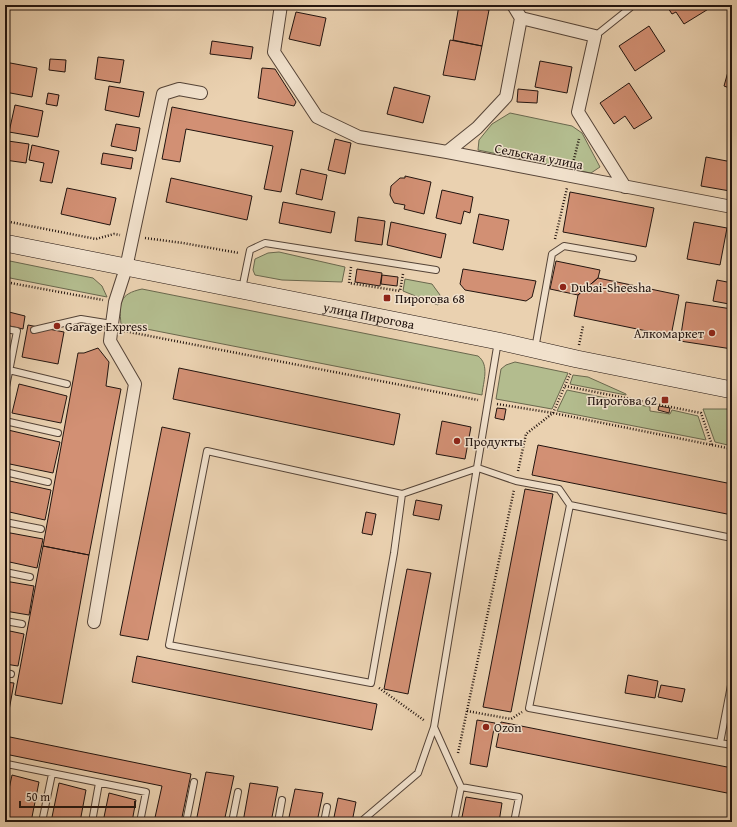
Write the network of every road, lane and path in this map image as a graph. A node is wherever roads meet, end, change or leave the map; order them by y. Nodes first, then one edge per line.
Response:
1 (281, 5) edge
2 (513, 5) edge
3 (630, 8) dead end
4 (521, 18) junction
5 (594, 36) junction
6 (201, 93) dead end
7 (447, 152) junction
8 (625, 187) junction
9 (732, 207) edge
10 (5, 243) edge
11 (353, 257) junction
12 (632, 258) dead end
13 (405, 265) junction
14 (126, 268) junction
15 (436, 270) dead end
16 (5, 282) edge
17 (242, 290) junction
18 (115, 302) junction
19 (112, 326) junction
20 (582, 326) dead end
21 (5, 329) edge
22 (34, 330) dead end
23 (498, 341) junction
24 (535, 350) junction
25 (577, 359) junction
26 (9, 370) junction
27 (67, 384) dead end
28 (565, 386) junction
29 (732, 390) edge
30 (5, 392) edge
31 (488, 402) junction
32 (553, 413) junction
33 (5, 421) edge
34 (58, 433) dead end
35 (712, 445) junction
36 (732, 449) edge
37 (478, 468) junction
38 (5, 472) edge
39 (516, 481) junction
40 (48, 482) dead end
41 (402, 494) junction
42 (570, 505) junction
43 (5, 522) edge
44 (41, 529) dead end
45 (732, 538) edge
46 (5, 572) edge
47 (30, 577) dead end
48 (5, 621) edge
49 (94, 622) dead end
50 (22, 624) dead end
51 (732, 680) edge
52 (371, 683) junction
53 (529, 708) junction
54 (467, 711) junction
55 (434, 727) junction
56 (720, 743) junction
57 (732, 745) edge
58 (454, 771) junction
59 (5, 773) edge
60 (52, 774) junction
61 (194, 782) dead end
62 (99, 783) junction
63 (461, 787) junction
64 (238, 792) dead end
65 (282, 800) dead end
66 (327, 807) dead end
67 (42, 822) edge
68 (92, 822) edge
69 (140, 822) edge
70 (186, 822) edge
71 (232, 822) edge
72 (278, 822) edge
73 (324, 822) edge
74 (363, 822) edge
75 (454, 822) edge
76 (514, 822) edge

1 - 7 street, Сельская улица
2 - 4 street
3 - 5 lane
4 - 5 street
4 - 7 street
5 - 8 street, Сельская улица
6 - 14 street
7 - 8 street, Сельская улица
8 - 9 street, Сельская улица
10 - 14 main road, улица Пирогова
11 - 13 lane
11 - 13 path
11 - 17 lane
12 - 24 lane
13 - 15 lane
14 - 17 main road, улица Пирогова
14 - 18 street
16 - 18 path
17 - 23 main road, улица Пирогова
18 - 19 street
19 - 22 lane
19 - 31 path
19 - 49 street
20 - 25 path
21 - 26 lane
23 - 24 main road, улица Пирогова
23 - 31 lane
24 - 25 main road, улица Пирогова
25 - 28 path
25 - 29 main road, улица Пирогова
26 - 27 lane
26 - 30 lane
28 - 32 path
28 - 35 path
31 - 32 path
31 - 37 lane
32 - 35 path
32 - 39 path
33 - 34 lane
35 - 36 path
37 - 39 lane
37 - 41 lane
37 - 55 lane
38 - 40 lane
39 - 42 lane
39 - 54 path
41 - 52 lane
41 - 52 lane
42 - 45 lane
42 - 53 lane
43 - 44 lane
46 - 47 lane
48 - 50 lane
51 - 56 lane
52 - 55 path
53 - 54 path
53 - 56 lane
54 - 58 path
55 - 58 lane
55 - 74 lane
56 - 57 lane
58 - 63 lane
59 - 60 lane
60 - 62 lane
60 - 67 lane
61 - 70 lane
62 - 68 lane
62 - 69 lane
63 - 75 lane
63 - 76 lane
64 - 71 lane
65 - 72 lane
66 - 73 lane

